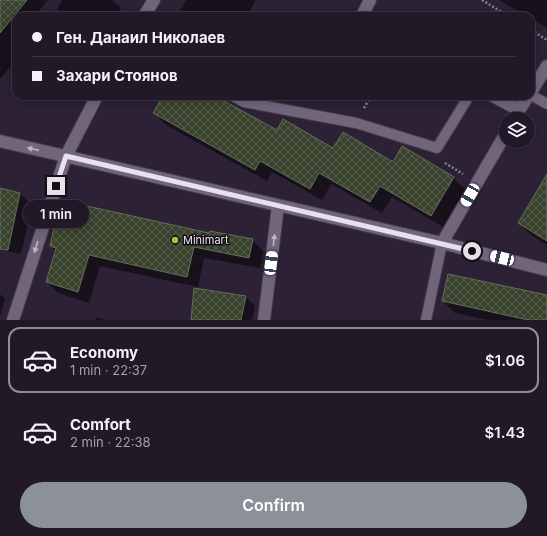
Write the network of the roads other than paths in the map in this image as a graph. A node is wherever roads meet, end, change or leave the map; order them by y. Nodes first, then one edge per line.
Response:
1 (154, 0) edge
2 (370, 0) edge
3 (146, 12) edge
4 (364, 12) edge
5 (547, 66) edge
6 (535, 86) edge
7 (535, 98) edge
8 (95, 100) edge
9 (240, 100) edge
10 (467, 100) edge
11 (498, 100) edge
12 (527, 100) edge
13 (547, 104) edge
14 (514, 112) edge
15 (518, 112) edge
16 (0, 141) edge
17 (499, 145) edge
18 (66, 156) junction
19 (278, 206) junction
20 (442, 243) junction
21 (547, 270) edge
22 (13, 320) edge
23 (264, 320) edge
24 (426, 320) edge

1 - 3 street
2 - 4 street
5 - 6 street
7 - 13 lane
8 - 18 street
9 - 10 lane
11 - 14 street
12 - 15 street
18 -> 16 street
17 - 20 street
18 - 19 street
18 -> 22 street
19 - 20 street
23 -> 19 street
20 - 21 street
20 - 24 lane

